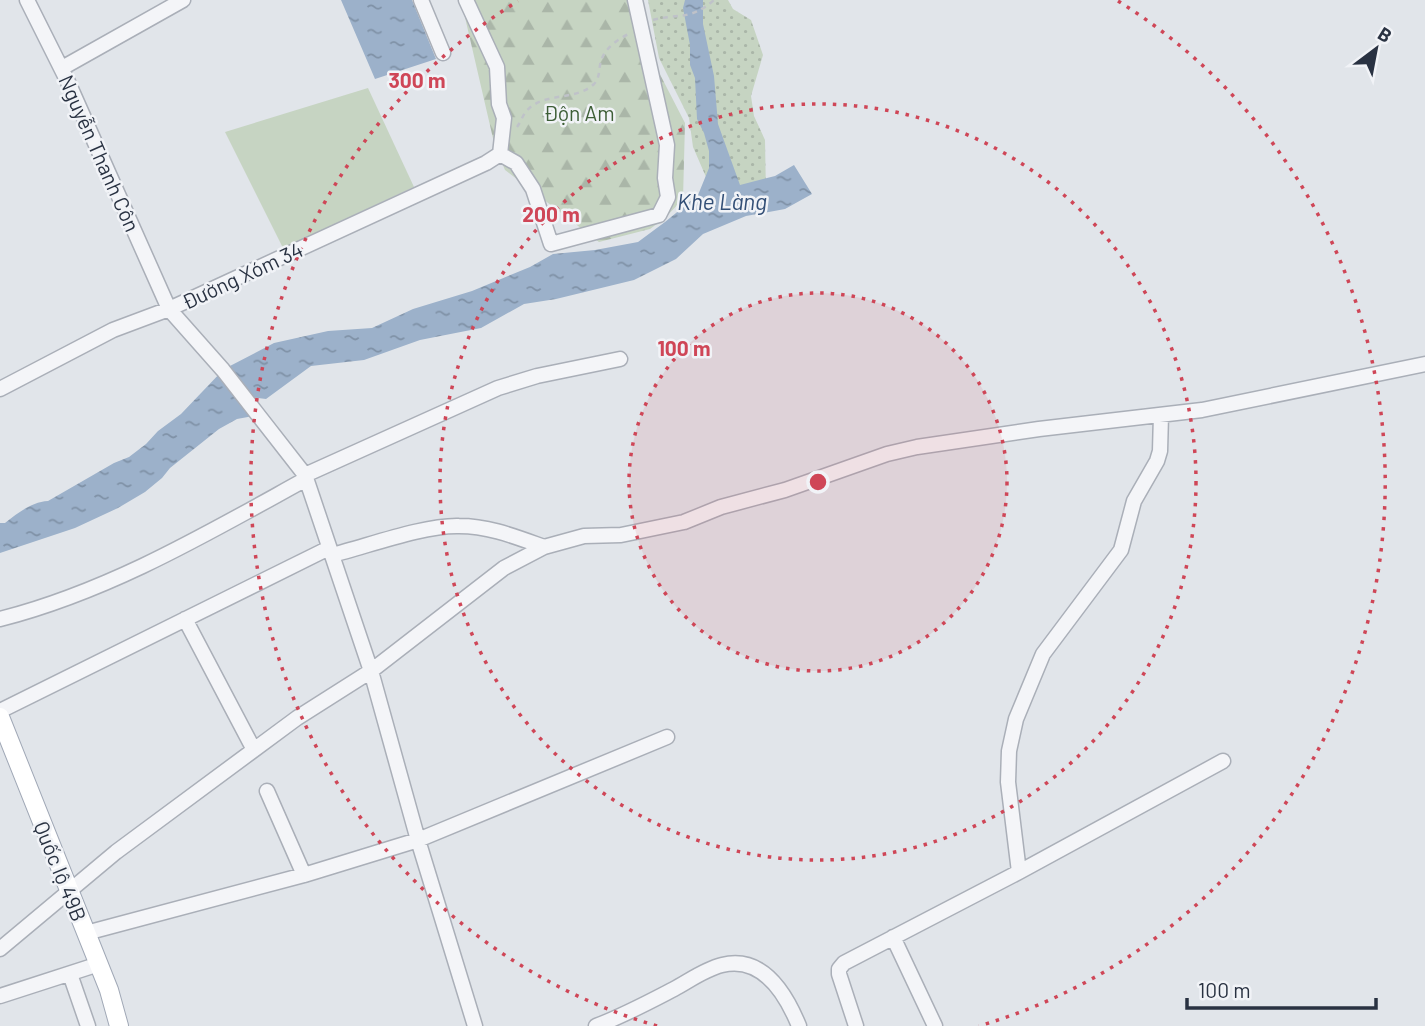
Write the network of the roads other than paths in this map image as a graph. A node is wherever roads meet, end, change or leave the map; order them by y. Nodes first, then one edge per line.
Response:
1 (27, 0) edge
2 (183, 0) edge
3 (421, 0) edge
4 (466, 0) edge
5 (635, 0) edge
6 (443, 53) dead end
7 (62, 68) junction
8 (500, 154) junction
9 (169, 309) junction
10 (620, 359) dead end
11 (1425, 364) edge
12 (0, 389) edge
13 (1161, 415) junction
14 (306, 477) junction
15 (544, 547) junction
16 (330, 552) junction
17 (0, 619) edge
18 (185, 619) junction
19 (371, 671) junction
20 (0, 710) edge
21 (0, 719) edge
22 (667, 737) dead end
23 (254, 750) junction
24 (1223, 761) dead end
25 (267, 791) dead end
26 (418, 840) junction
27 (1019, 872) junction
28 (304, 875) junction
29 (69, 890) junction
30 (86, 933) junction
31 (893, 937) junction
32 (0, 949) edge
33 (99, 964) junction
34 (70, 974) junction
35 (0, 996) edge
36 (88, 1026) edge
37 (119, 1026) edge
38 (475, 1026) edge
39 (596, 1026) edge
40 (799, 1026) edge
41 (856, 1026) edge
42 (935, 1026) edge

1 - 7 street, Nguyễn Thanh Côn
2 - 7 street
3 - 6 street
4 - 8 street
5 - 8 street
7 - 9 street, Nguyễn Thanh Côn
8 - 9 street, Đường Xóm 34
9 - 12 street, Đường Xóm 34
9 - 14 street, Nguyễn Thanh Côn
10 - 14 street
11 - 13 street
13 - 15 street
13 - 27 street
14 - 16 street, Nguyễn Thanh Côn
14 - 17 street
15 - 16 street
15 - 19 street
16 - 18 street
16 - 19 street, Nguyễn Thanh Côn
18 - 20 street
18 - 23 street
19 - 23 street
19 - 26 street, Nguyễn Thanh Côn
21 - 29 main road, Quốc lộ 49B
22 - 26 street
23 - 29 street
24 - 27 street
25 - 28 street
26 - 28 street
26 - 38 street, Nguyễn Thanh Côn
27 - 31 street
28 - 30 street
29 - 30 main road, Quốc lộ 49B
29 - 32 street
30 - 33 main road, Quốc lộ 49B
31 - 41 street
31 - 42 street
33 - 34 street
33 - 37 main road, Quốc lộ 49B
34 - 35 street
34 - 36 street
39 - 40 street

